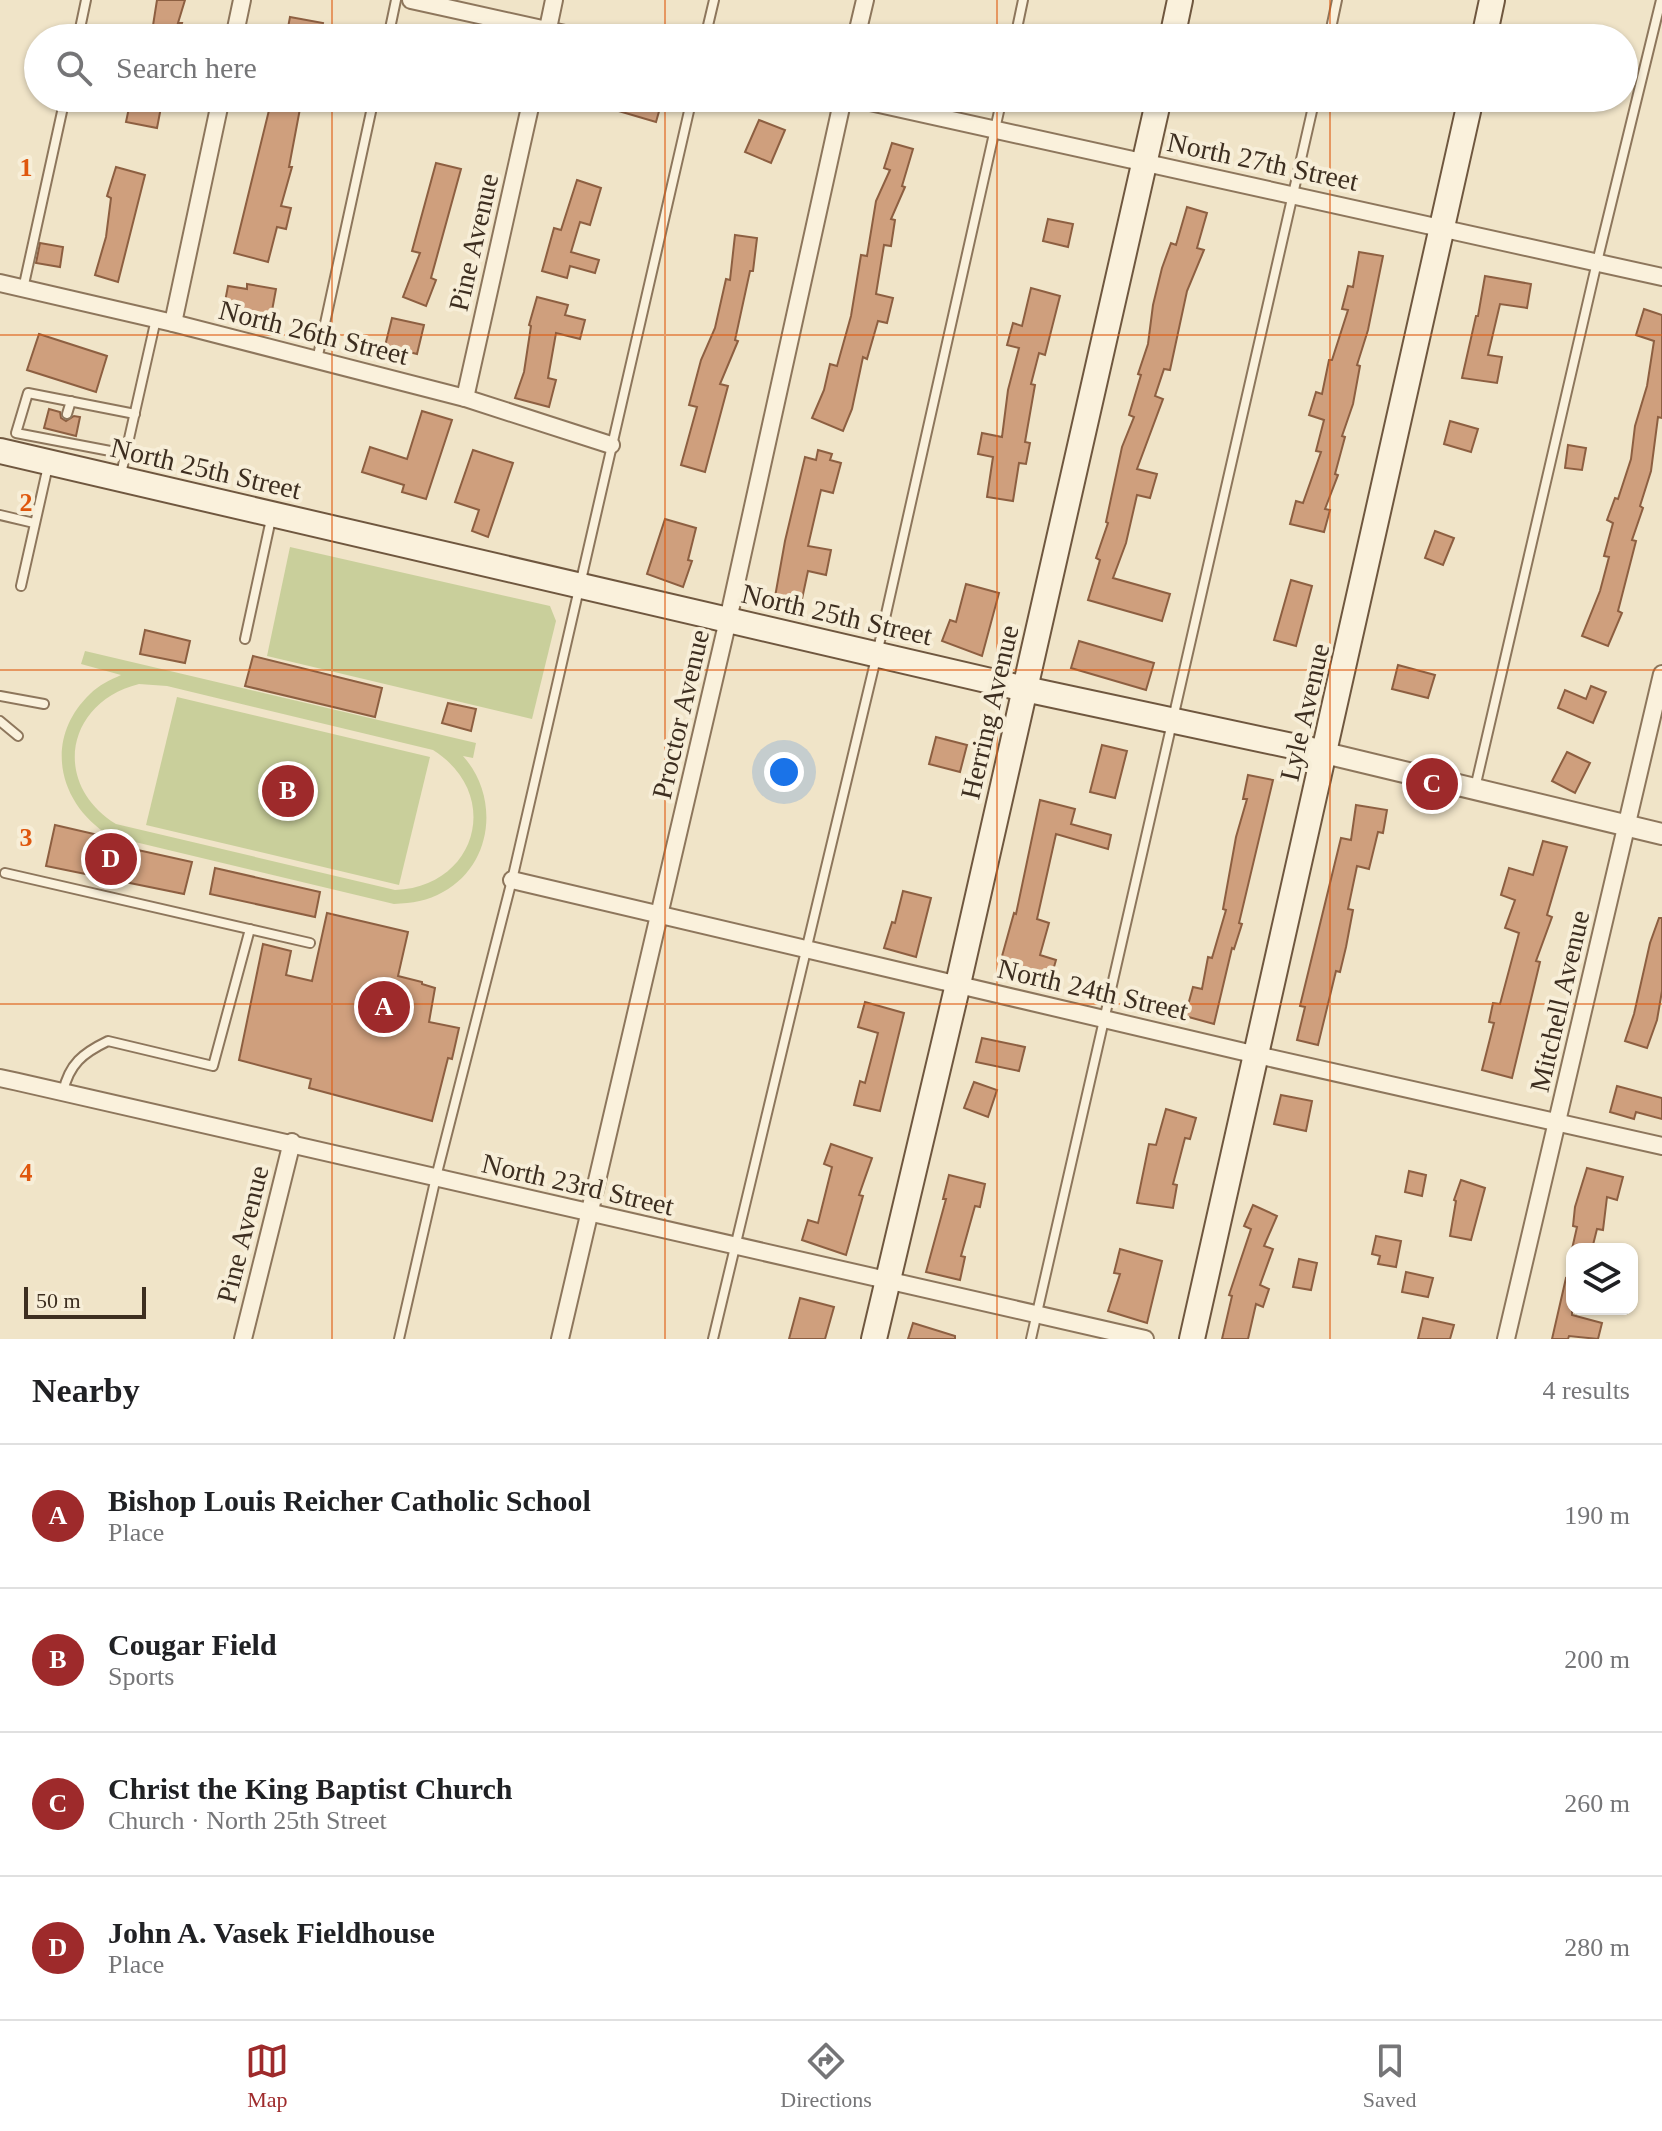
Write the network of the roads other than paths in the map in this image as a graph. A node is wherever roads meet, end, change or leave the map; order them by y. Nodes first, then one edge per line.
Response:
1 (86, 0) edge
2 (242, 0) edge
3 (396, 0) edge
4 (411, 0) edge
5 (554, 0) edge
6 (714, 0) edge
7 (865, 0) edge
8 (1023, 0) edge
9 (1180, 0) edge
10 (1337, 0) edge
11 (1492, 0) edge
12 (1661, 0) edge
13 (81, 24) edge
14 (237, 24) edge
15 (391, 24) edge
16 (506, 24) edge
17 (548, 24) edge
18 (708, 24) edge
19 (859, 24) edge
20 (1018, 24) edge
21 (1175, 24) edge
22 (1332, 24) edge
23 (1487, 24) edge
24 (1638, 94) edge
25 (62, 112) edge
26 (217, 112) edge
27 (371, 112) edge
28 (529, 112) edge
29 (689, 112) edge
30 (840, 112) edge
31 (917, 112) edge
32 (999, 112) edge
33 (1156, 112) edge
34 (1312, 112) edge
35 (1468, 112) edge
36 (1634, 112) edge
37 (995, 129) junction
38 (1145, 162) junction
39 (1294, 195) junction
40 (1444, 227) junction
41 (1597, 262) junction
42 (1662, 277) edge
43 (0, 283) edge
44 (23, 289) junction
45 (164, 321) junction
46 (317, 360) junction
47 (465, 398) junction
48 (71, 401) junction
49 (67, 414) dead end
50 (135, 414) junction
51 (611, 445) junction
52 (46, 446) junction
53 (92, 447) junction
54 (0, 451) edge
55 (126, 454) junction
56 (85, 471) junction
57 (120, 479) junction
58 (272, 514) junction
59 (0, 515) edge
60 (34, 523) junction
61 (580, 585) junction
62 (21, 586) dead end
63 (728, 620) junction
64 (245, 639) dead end
65 (877, 654) junction
66 (1662, 674) edge
67 (1025, 689) junction
68 (0, 696) edge
69 (44, 704) dead end
70 (0, 721) edge
71 (1173, 721) junction
72 (18, 736) dead end
73 (1325, 753) junction
74 (1475, 789) junction
75 (1628, 826) junction
76 (1662, 834) edge
77 (5, 873) dead end
78 (512, 880) junction
79 (661, 915) junction
80 (250, 929) junction
81 (310, 943) dead end
82 (807, 949) junction
83 (958, 984) junction
84 (1105, 1019) junction
85 (1257, 1055) junction
86 (0, 1078) edge
87 (63, 1092) junction
88 (1557, 1123) junction
89 (292, 1142) junction
90 (1662, 1146) edge
91 (436, 1177) junction
92 (590, 1214) junction
93 (735, 1247) junction
94 (887, 1282) junction
95 (1037, 1315) junction
96 (243, 1339) edge
97 (399, 1339) edge
98 (560, 1339) edge
99 (713, 1339) edge
100 (874, 1339) edge
101 (1031, 1339) edge
102 (1145, 1339) edge
103 (1192, 1339) edge
104 (1506, 1339) edge

1 - 13 lane
2 - 14 street
3 - 15 lane
4 - 16 street
5 - 17 street
6 - 18 lane
7 - 19 street
8 - 20 lane
9 - 21 main road
10 - 22 lane
11 - 23 main road
12 - 24 lane
25 - 44 lane
26 - 45 street
27 - 46 lane
28 - 47 street, Pine Avenue
29 - 51 lane
30 - 63 street, Proctor Avenue
31 - 37 street, North 27th Street
32 - 37 lane
33 - 38 main road, Herring Avenue
34 - 39 lane
35 - 40 main road, Lyle Avenue
36 - 41 lane
37 - 38 street, North 27th Street
37 - 65 lane
38 - 39 street, North 27th Street
38 - 67 main road, Herring Avenue
39 - 40 street, North 27th Street
39 - 71 lane
40 - 41 street, North 27th Street
40 - 73 main road, Lyle Avenue
41 - 42 street, North 27th Street
41 - 74 lane
43 - 44 street, North 26th Street
44 - 45 street, North 26th Street
45 - 46 street, North 26th Street
45 - 50 lane
46 - 47 street, North 26th Street
47 - 51 street, North 26th Street
48 - 49 lane
48 - 50 lane
48 - 52 lane
50 - 55 lane
51 - 61 lane
52 - 53 lane
52 - 54 main road, North 25th Street
52 - 56 main road, North 25th Street
52 - 60 lane
53 - 55 lane
53 - 56 lane
55 - 57 lane
56 - 57 main road, North 25th Street
57 - 58 main road, North 25th Street
58 - 61 main road, North 25th Street
58 - 64 lane
59 - 60 lane
60 - 62 lane
61 - 63 main road, North 25th Street
61 - 78 lane
63 - 65 main road, North 25th Street
63 - 79 street, Proctor Avenue
65 - 67 main road, North 25th Street
65 - 82 lane
66 - 75 street, Mitchell Avenue
67 - 71 main road, North 25th Street
67 - 83 main road, Herring Avenue
68 - 69 lane
70 - 72 lane
71 - 73 main road, North 25th Street
71 - 84 lane
73 - 74 street, North 25th Street
73 - 85 main road, Lyle Avenue
74 - 75 street, North 25th Street
75 - 76 street, North 25th Street
75 - 88 street, Mitchell Avenue
77 - 80 lane
78 - 79 street, North 24th Street
78 - 91 lane
79 - 82 street, North 24th Street
79 - 92 street, Proctor Avenue
80 - 81 lane
80 - 87 lane
82 - 83 street, North 24th Street
82 - 93 lane
83 - 84 street, North 24th Street
83 - 94 main road, Herring Avenue
84 - 85 street, North 24th Street
84 - 95 lane
85 - 88 street, North 24th Street
85 - 103 main road, Lyle Avenue
86 - 87 street, North 23rd Street
87 - 89 street, North 23rd Street
88 - 90 street, North 24th Street
88 - 104 street, Mitchell Avenue
89 - 91 street, North 23rd Street
89 - 96 street, Pine Avenue
91 - 92 street, North 23rd Street
91 - 97 lane
92 - 93 street, North 23rd Street
92 - 98 street, Proctor Avenue
93 - 94 street, North 23rd Street
93 - 99 lane
94 - 95 street, North 23rd Street
94 - 100 main road, Herring Avenue
95 - 101 lane
95 - 102 street, North 23rd Street

